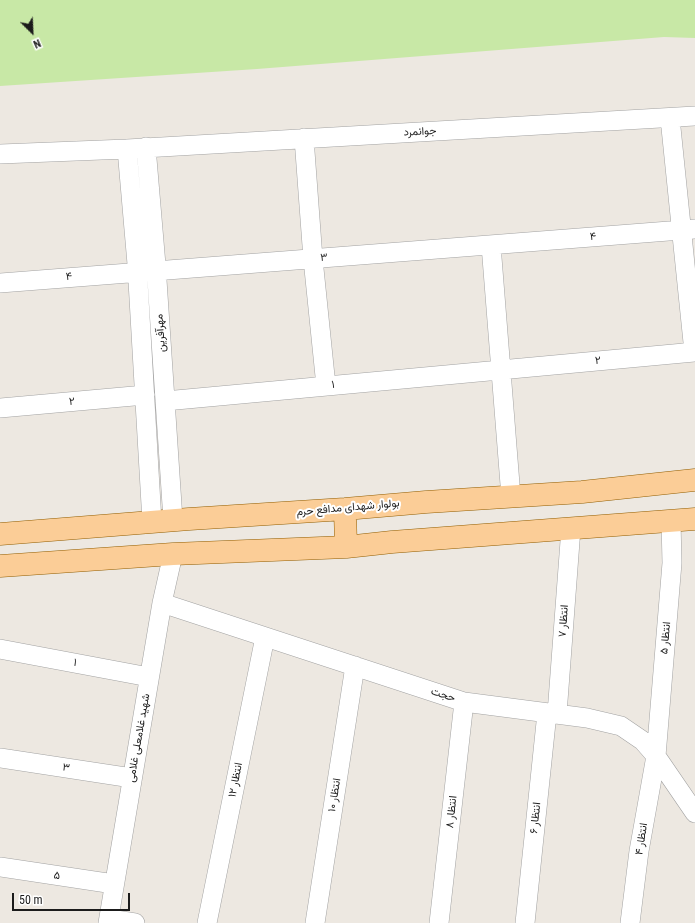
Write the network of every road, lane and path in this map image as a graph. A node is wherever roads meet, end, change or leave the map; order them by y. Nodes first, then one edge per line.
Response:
1 (695, 116) edge
2 (670, 118) junction
3 (304, 138) junction
4 (146, 147) junction
5 (127, 149) junction
6 (0, 154) edge
7 (688, 230) edge
8 (491, 245) junction
9 (313, 259) junction
10 (156, 271) junction
11 (137, 272) junction
12 (0, 283) edge
13 (694, 352) edge
14 (500, 370) junction
15 (326, 386) junction
16 (145, 395) junction
17 (165, 401) junction
18 (0, 408) edge
19 (695, 480) edge
20 (511, 496) junction
21 (344, 509) junction
22 (162, 515) junction
23 (695, 519) edge
24 (671, 521) junction
25 (571, 528) junction
26 (0, 534) edge
27 (346, 547) junction
28 (173, 554) junction
29 (0, 566) edge
30 (162, 603) junction
31 (265, 637) junction
32 (0, 649) edge
33 (355, 666) junction
34 (149, 677) junction
35 (464, 702) junction
36 (552, 713) junction
37 (656, 756) junction
38 (0, 758) edge
39 (132, 778) junction
40 (695, 788) edge
41 (694, 812) edge
42 (0, 867) edge
43 (114, 884) junction
44 (108, 921) edge
45 (135, 923) edge
46 (207, 923) edge
47 (315, 923) edge
48 (439, 923) edge
49 (525, 923) edge
50 (630, 923) edge

1 - 2 street, جوانمرد
2 - 3 street, جوانمرد
2 - 7 street
3 - 4 street, جوانمرد
3 - 9 street
4 - 5 street, جوانمرد
4 - 10 street, مهرآفرین
5 - 6 street, جوانمرد
5 - 11 street, مهرآفرین
7 - 8 street, ۴
7 - 13 street
8 - 9 street, ۳
8 - 14 street
9 - 10 street, ۳
9 - 15 street
10 - 11 street, ۳
10 - 17 street, مهرآفرین
11 - 12 street, ۴
11 - 16 street, مهرآفرین
13 - 14 street, ۲
14 - 15 street, ۱
14 - 20 street
15 - 17 street, ۱
16 - 18 street, ۲
16 - 22 street, مهرآفرین
17 - 22 street, مهرآفرین
19 - 20 main road, بولوار شهدای مدافع حرم
20 - 21 main road, بولوار شهدای مدافع حرم
21 - 22 main road, بولوار شهدای مدافع حرم
21 - 27 main road
22 - 26 main road, بولوار شهدای مدافع حرم
23 - 24 main road
24 - 25 main road
24 - 37 street, انتظار ۵
25 - 27 main road
25 - 36 street, انتظار ۷
27 - 28 main road
28 - 29 main road
28 - 30 street, شهید غلامعلی غلامی
30 - 31 street, حجت
30 - 34 street, شهید غلامعلی غلامی
31 - 33 street, حجت
31 - 46 street, انتظار ۱۲
32 - 34 street, ۱
33 - 35 street, حجت
33 - 47 street, انتظار ۱۰
34 - 39 street, شهید غلامعلی غلامی
35 - 36 street, حجت
35 - 48 street, انتظار ۸
36 - 37 street, حجت
36 - 49 street, انتظار ۶
37 - 41 street, حجت
37 - 50 street, انتظار ۴
38 - 39 street, ۳
39 - 43 street, شهید غلامعلی غلامی
40 - 41 street
42 - 43 street, ۵
43 - 44 street, شهید غلامعلی غلامی
44 - 45 street

